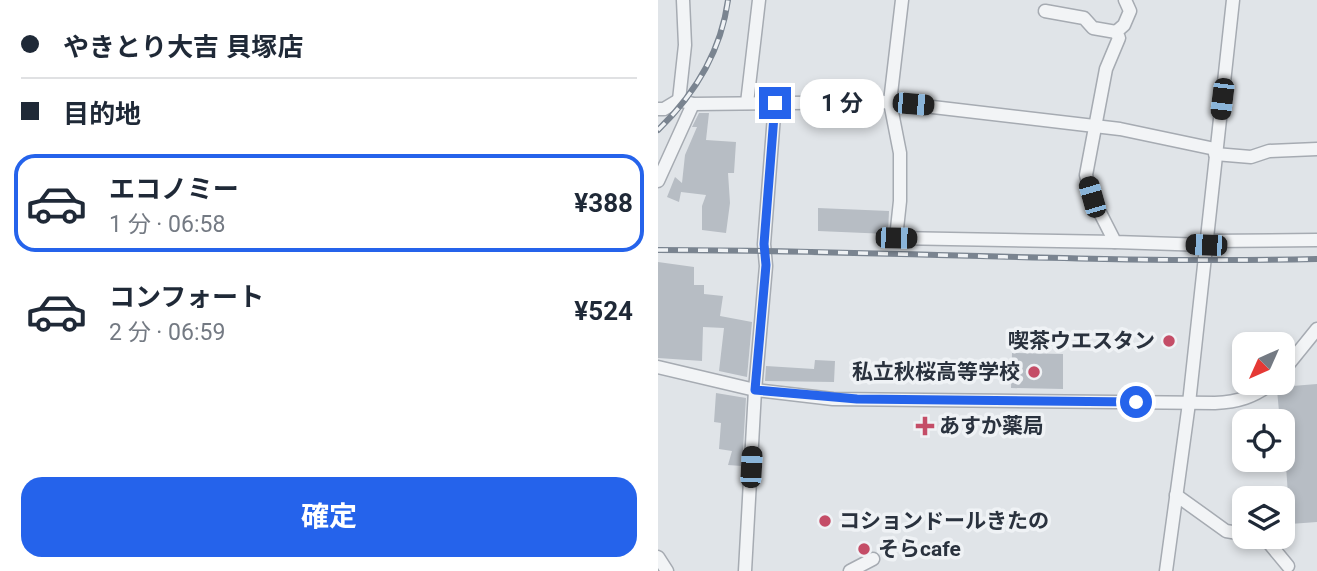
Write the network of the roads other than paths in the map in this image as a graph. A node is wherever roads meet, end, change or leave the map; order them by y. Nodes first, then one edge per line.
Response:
1 (683, 0) edge
2 (759, 0) edge
3 (902, 0) edge
4 (1125, 0) edge
5 (1233, 0) edge
6 (1045, 11) dead end
7 (1116, 32) junction
8 (679, 100) junction
9 (890, 102) junction
10 (747, 103) junction
11 (775, 103) junction
12 (693, 104) junction
13 (658, 109) edge
14 (1094, 126) junction
15 (1317, 149) edge
16 (1215, 151) junction
17 (658, 181) edge
18 (1317, 240) edge
19 (1115, 242) junction
20 (1206, 243) junction
21 (1317, 329) edge
22 (1295, 356) edge
23 (658, 367) edge
24 (755, 390) junction
25 (1253, 396) edge
26 (1189, 403) junction
27 (1176, 495) junction
28 (1232, 532) edge
29 (1274, 549) edge
30 (658, 557) edge
31 (873, 559) dead end
32 (1288, 566) dead end
33 (667, 571) edge
34 (745, 571) edge
35 (850, 571) edge
36 (1166, 571) edge

1 - 8 street
2 - 10 street
3 - 9 street
4 - 7 street
5 - 16 street
6 - 7 street
7 - 14 street
8 - 12 street
8 - 13 street
9 - 11 street
9 - 14 street
9 - 19 street
10 - 11 street
10 - 12 street
11 - 24 street
12 - 17 street
14 - 16 street
14 - 19 street
15 - 16 street
16 - 20 street
18 - 20 street
19 - 20 street
20 - 26 street
21 - 22 street
23 - 24 street
24 - 26 street
24 - 34 street
25 - 26 street
26 - 27 street
27 - 28 street
27 - 36 street
29 - 32 street
30 - 33 street
31 - 35 street

